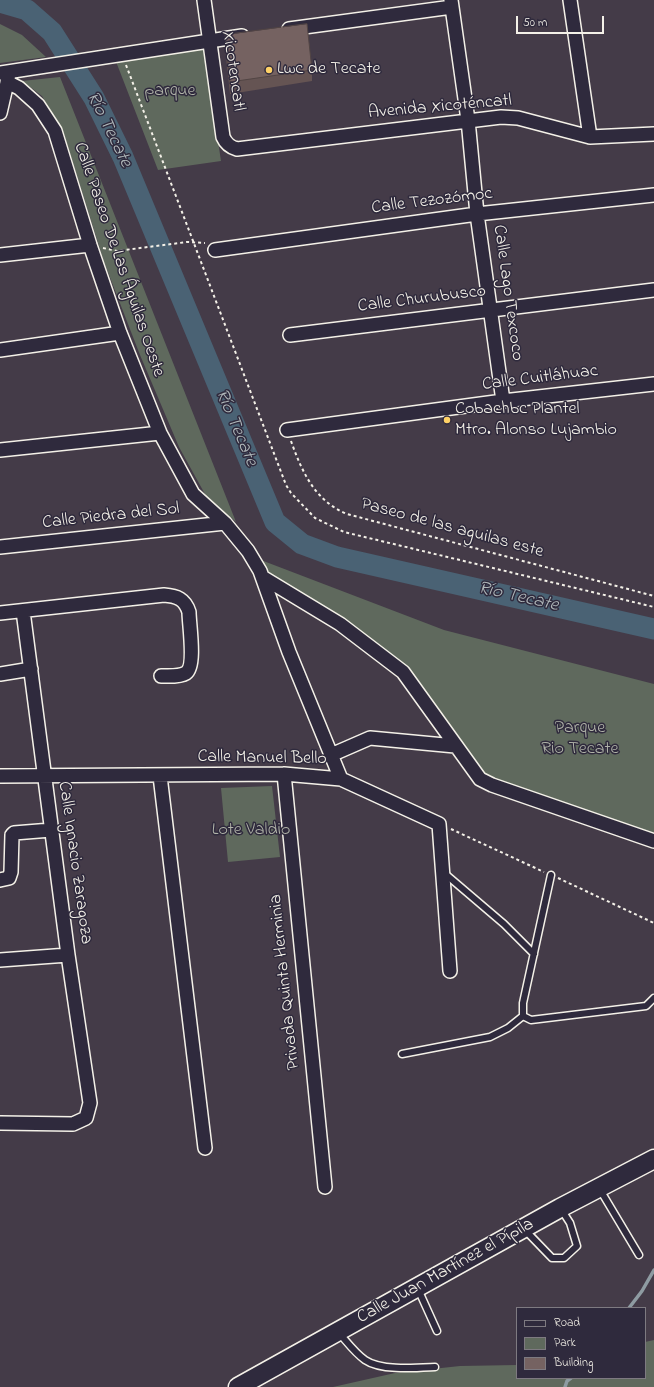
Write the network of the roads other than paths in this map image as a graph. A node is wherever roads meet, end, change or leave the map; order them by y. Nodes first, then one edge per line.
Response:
1 (204, 0) edge
2 (570, 0) edge
3 (452, 4) edge
4 (280, 31) edge
5 (256, 34) edge
6 (209, 40) junction
7 (5, 76) edge
8 (0, 113) edge
9 (468, 120) junction
10 (654, 134) edge
11 (590, 137) junction
12 (228, 146) joint
13 (654, 194) edge
14 (477, 214) junction
15 (90, 245) junction
16 (215, 250) road end
17 (0, 255) edge
18 (654, 290) edge
19 (491, 309) junction
20 (120, 333) junction
21 (290, 335) dead end
22 (0, 350) edge
23 (654, 384) edge
24 (503, 401) junction
25 (287, 430) road end
26 (160, 433) junction
27 (0, 450) edge
28 (225, 523) junction
29 (0, 548) edge
30 (264, 578) junction
31 (24, 611) junction
32 (0, 613) edge
33 (31, 669) junction
34 (0, 674) edge
35 (161, 676) dead end
36 (455, 746) junction
37 (331, 755) junction
38 (284, 774) junction
39 (0, 776) edge
40 (44, 776) junction
41 (160, 776) junction
42 (340, 779) junction
43 (51, 830) junction
44 (654, 841) edge
45 (442, 871) junction
46 (551, 875) dead end
47 (0, 880) edge
48 (534, 954) junction
49 (68, 955) junction
50 (0, 960) edge
51 (450, 971) dead end
52 (654, 998) edge
53 (524, 1016) junction
54 (402, 1054) dead end
55 (0, 1123) edge
56 (205, 1148) dead end
57 (654, 1159) edge
58 (325, 1187) dead end
59 (599, 1187) junction
60 (560, 1208) junction
61 (523, 1229) junction
62 (639, 1256) dead end
63 (418, 1288) junction
64 (437, 1331) dead end
65 (338, 1332) junction
66 (435, 1366) dead end
67 (238, 1387) edge

1 - 6 street, Xicotencatl
2 - 11 street
3 - 4 street
3 - 9 street, Calle Lago Texcoco
5 - 6 street
6 - 7 street
6 - 12 street, Xicotencatl
7 - 8 street
7 - 15 street, Calle Paseo De Las Águilas Oeste
9 - 11 street, Avenida Xicoténcatl
9 - 12 street, Avenida Xicoténcatl
9 - 14 street, Calle Lago Texcoco
10 - 11 street, Avenida Xicoténcatl
13 - 14 street, Calle Tezozómoc
14 - 16 street, Calle Tezozómoc
14 - 19 street, Calle Lago Texcoco
15 - 17 street
15 - 20 street, Calle Paseo De Las Águilas Oeste
18 - 19 street, Calle Churubusco
19 - 21 street, Calle Churubusco
19 - 24 street, Calle Lago Texcoco
20 - 22 street
20 - 26 street, Calle Paseo De Las Águilas Oeste
23 - 24 street, Calle Cuitláhuac
24 - 25 street, Calle Cuitláhuac
26 - 27 street
26 - 28 street, Calle Paseo De Las Águilas Oeste
28 - 29 street, Calle Piedra del Sol
28 - 30 street, Calle Paseo De Las Águilas Oeste
30 - 36 street
30 - 37 street, Calle Paseo De Las Águilas Oeste
31 - 32 street
31 - 33 street, Calle Ignacio Zaragoza
31 - 35 street
33 - 34 street
33 - 40 street, Calle Ignacio Zaragoza
36 - 37 street
36 - 44 street
37 - 42 street, Calle Paseo De Las Águilas Oeste
38 - 41 street, Calle Manuel Bello
38 - 42 street, Calle Manuel Bello
38 - 58 street, Privada Quinta Herminia
39 - 40 street, Calle Manuel Bello
40 - 41 street, Calle Manuel Bello
40 - 43 street, Calle Ignacio Zaragoza
41 - 56 street
42 - 45 street, Calle Manuel Bello
43 - 47 street
43 - 49 street, Calle Ignacio Zaragoza
45 - 48 lane
45 - 51 street, Calle Manuel Bello
46 - 48 lane
48 - 53 lane
49 - 50 street
49 - 55 street, Calle Ignacio Zaragoza
52 - 53 lane
53 - 54 lane
57 - 59 main road, Calle Juan Martínez el Pípila
59 - 60 main road, Calle Juan Martínez el Pípila
59 - 62 lane
60 - 61 main road, Calle Juan Martínez el Pípila
60 - 61 lane
61 - 63 main road, Calle Juan Martínez el Pípila
63 - 64 lane
63 - 65 main road, Calle Juan Martínez el Pípila
65 - 66 lane
65 - 67 main road, Calle Juan Martínez el Pípila

